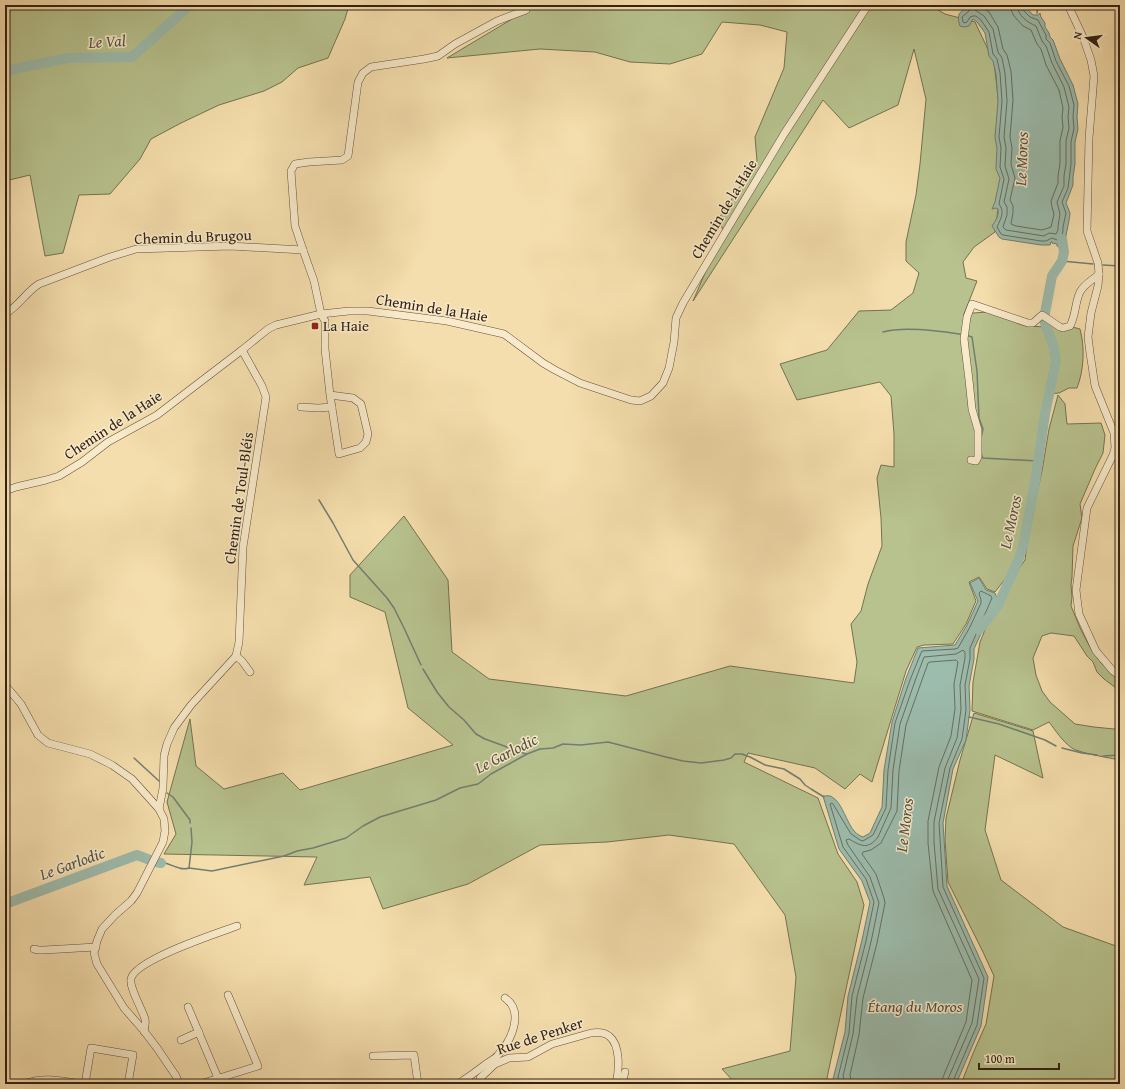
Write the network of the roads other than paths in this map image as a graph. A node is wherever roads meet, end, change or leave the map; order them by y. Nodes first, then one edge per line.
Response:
1 (519, 5) edge
2 (868, 5) edge
3 (1068, 5) edge
4 (303, 250) junction
5 (1099, 274) junction
6 (5, 314) edge
7 (321, 314) junction
8 (242, 350) junction
9 (330, 395) junction
10 (301, 407) dead end
11 (332, 407) junction
12 (971, 460) dead end
13 (5, 491) edge
14 (236, 656) junction
15 (250, 672) dead end
16 (1120, 676) edge
17 (5, 685) edge
18 (159, 809) junction
19 (237, 926) dead end
20 (96, 947) junction
21 (34, 949) dead end
22 (228, 995) dead end
23 (505, 998) dead end
24 (188, 1007) dead end
25 (144, 1031) junction
26 (199, 1032) junction
27 (181, 1040) dead end
28 (373, 1056) dead end
29 (625, 1072) dead end
30 (472, 1074) junction
31 (218, 1078) junction
32 (480, 1081) edge
33 (34, 1082) edge
34 (24, 1084) edge
35 (80, 1084) edge
36 (85, 1084) edge
37 (128, 1084) edge
38 (179, 1084) edge
39 (200, 1084) edge
40 (418, 1084) edge
41 (458, 1084) edge
42 (616, 1084) edge
43 (622, 1084) edge

1 - 4 street
2 - 7 street, Chemin de la Haie
3 - 5 street
4 - 6 street, Chemin du Brugou
4 - 7 street
5 - 12 street
5 - 16 street
7 - 8 street, Chemin de la Haie
7 - 9 street
8 - 13 street, Chemin de la Haie
8 - 14 street, Chemin de Toul-Bléis
9 - 11 street
9 - 11 street
10 - 11 street
14 - 15 street
14 - 18 street
17 - 18 street
18 - 20 street
19 - 25 street
20 - 21 street
20 - 25 street
22 - 31 street
23 - 30 street
24 - 26 street
25 - 38 street
26 - 27 street
26 - 31 street
28 - 40 street
29 - 43 street
30 - 32 street, Rue de Penker
30 - 41 street
31 - 39 street
32 - 42 street, Rue de Penker
33 - 34 street
33 - 35 street
36 - 37 street

